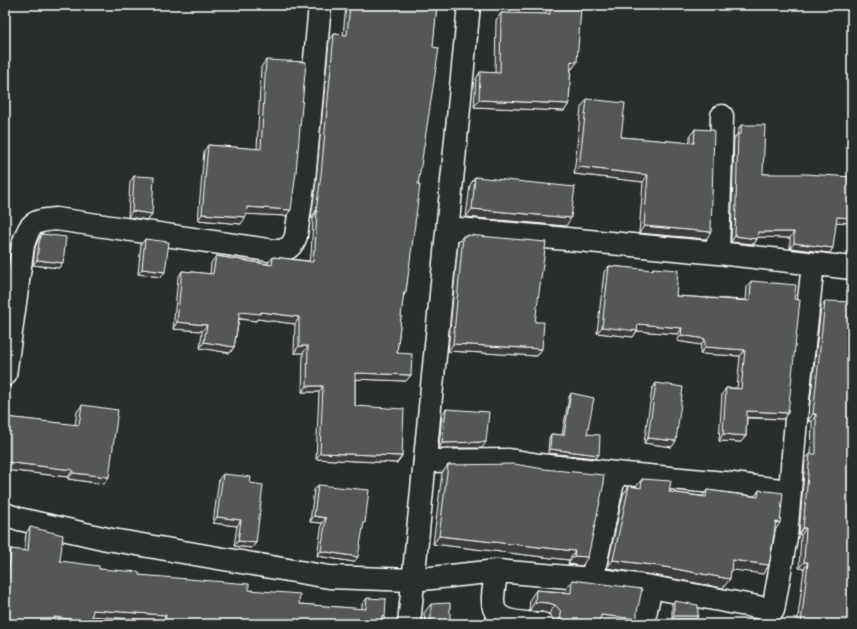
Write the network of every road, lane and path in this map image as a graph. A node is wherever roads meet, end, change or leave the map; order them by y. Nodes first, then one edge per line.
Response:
1 (320, 5) edge
2 (469, 5) edge
3 (722, 116) dead end
4 (448, 228) junction
5 (718, 253) junction
6 (813, 264) junction
7 (852, 268) edge
8 (5, 375) edge
9 (425, 461) junction
10 (615, 473) junction
11 (789, 491) junction
12 (5, 514) edge
13 (497, 571) junction
14 (592, 579) junction
15 (413, 580) junction
16 (651, 587) junction
17 (772, 617) edge
18 (409, 624) edge
19 (542, 624) edge
20 (643, 624) edge

1 - 8 street
2 - 4 street
3 - 5 street
4 - 5 street
4 - 9 street
5 - 6 street
6 - 7 street
6 - 11 street
9 - 10 street
9 - 15 street
10 - 11 street
10 - 14 street
11 - 17 street
12 - 15 street
13 - 14 street
13 - 15 street
13 - 19 street
14 - 16 street
15 - 18 street
16 - 17 street
16 - 20 street

